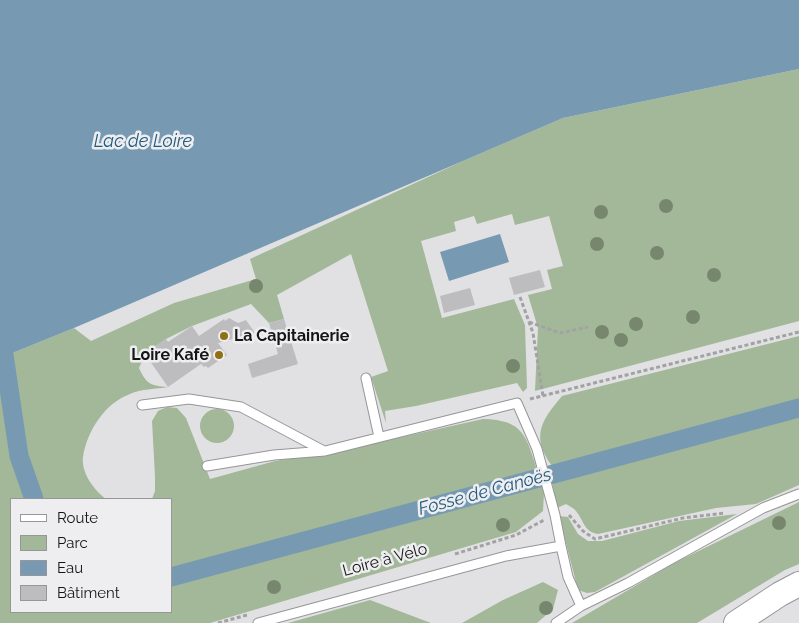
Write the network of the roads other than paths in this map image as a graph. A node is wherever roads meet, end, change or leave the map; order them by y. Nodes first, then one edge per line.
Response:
1 (366, 378) dead end
2 (142, 406) dead end
3 (379, 437) junction
4 (324, 451) junction
5 (207, 466) dead end
6 (799, 494) edge
7 (561, 546) junction
8 (799, 584) edge
9 (581, 606) junction
10 (258, 623) edge
11 (556, 623) edge
12 (736, 623) edge

1 - 3 lane
2 - 4 lane
3 - 4 lane
3 - 7 lane
4 - 5 lane
6 - 9 lane
7 - 9 lane
7 - 10 lane
8 - 12 main road
9 - 11 lane

